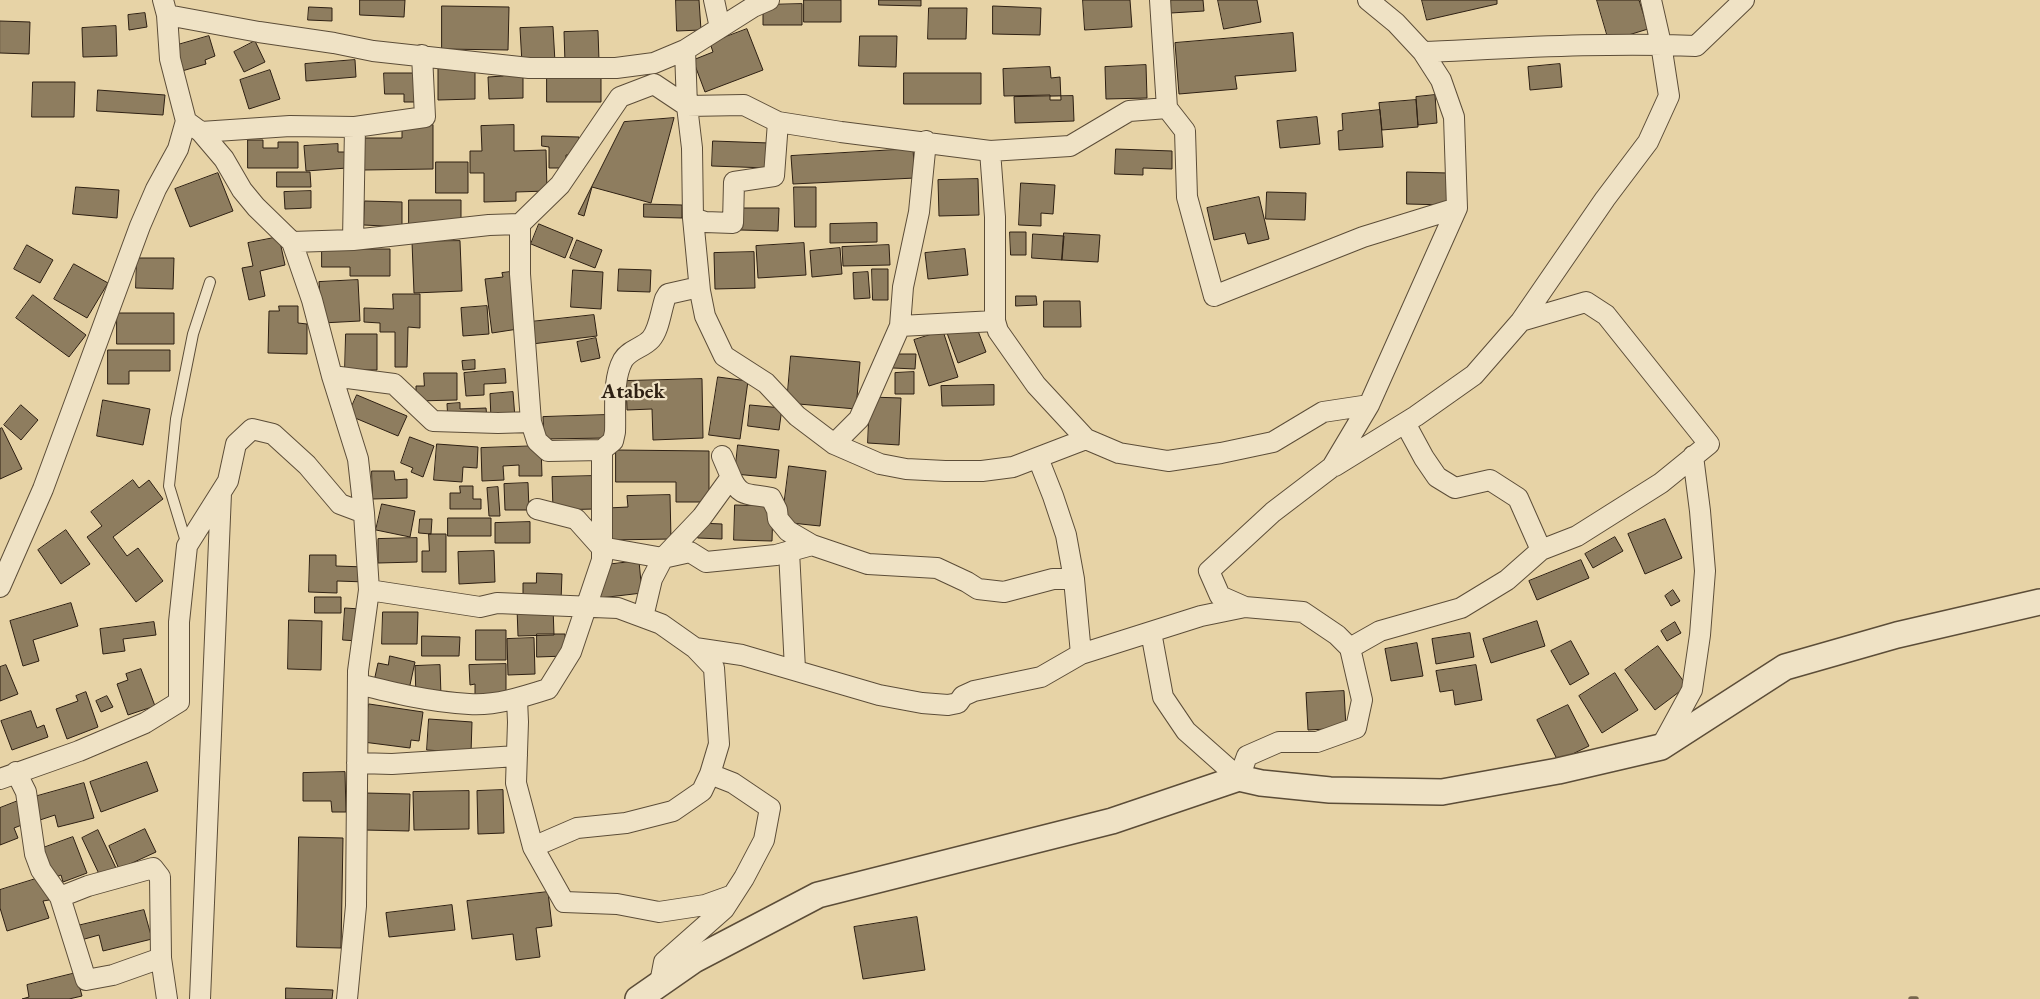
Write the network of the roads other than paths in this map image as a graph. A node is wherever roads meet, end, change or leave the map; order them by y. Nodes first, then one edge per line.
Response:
1 (714, 0) edge
2 (769, 0) edge
3 (1160, 0) edge
4 (1368, 0) edge
5 (1651, 0) edge
6 (1744, 0) edge
7 (165, 8) edge
8 (720, 28) junction
9 (1661, 44) junction
10 (685, 50) junction
11 (1423, 52) junction
12 (422, 56) junction
13 (654, 63) junction
14 (620, 97) junction
15 (687, 106) junction
16 (1166, 108) junction
17 (778, 122) junction
18 (194, 127) junction
19 (355, 127) junction
20 (926, 141) junction
21 (990, 151) junction
22 (1457, 208) junction
23 (693, 218) junction
24 (520, 224) junction
25 (353, 240) junction
26 (292, 242) junction
27 (210, 282) dead end
28 (699, 287) junction
29 (995, 321) junction
30 (1522, 321) junction
31 (900, 326) junction
32 (332, 376) junction
33 (1369, 405) junction
34 (531, 422) junction
35 (1405, 423) junction
36 (1086, 439) junction
37 (834, 444) junction
38 (602, 450) junction
39 (722, 456) dead end
40 (1693, 456) junction
41 (1038, 458) junction
42 (1332, 467) junction
43 (731, 476) junction
44 (221, 490) junction
45 (537, 509) dead end
46 (364, 513) junction
47 (812, 545) junction
48 (187, 546) junction
49 (601, 547) junction
50 (1541, 550) junction
51 (789, 551) junction
52 (663, 558) junction
53 (1074, 579) junction
54 (0, 587) edge
55 (369, 590) junction
56 (2040, 602) edge
57 (586, 607) junction
58 (1245, 607) junction
59 (643, 617) junction
60 (1151, 632) junction
61 (695, 648) junction
62 (1350, 648) junction
63 (1081, 654) junction
64 (795, 669) junction
65 (358, 684) junction
66 (517, 699) junction
67 (1662, 747) junction
68 (517, 756) junction
69 (357, 763) junction
70 (710, 774) junction
71 (8, 776) edge
72 (1239, 778) junction
73 (534, 847) junction
74 (733, 895) junction
75 (60, 897) junction
76 (161, 958) junction
77 (660, 983) junction
78 (167, 999) edge
79 (200, 999) edge
80 (346, 999) edge
81 (638, 999) edge

1 - 8 street
2 - 8 street
3 - 16 street
4 - 11 street
5 - 9 street
6 - 9 street
7 - 12 street
7 - 18 street
8 - 10 street
9 - 11 street
9 - 30 street
10 - 13 street
10 - 15 street
11 - 22 street
12 - 13 street
12 - 19 street
13 - 14 street
14 - 15 street
14 - 24 street
15 - 17 street
15 - 23 street
16 - 21 street
16 - 22 street
17 - 20 street
17 - 23 street
18 - 19 street
18 - 26 street
18 - 54 street
19 - 25 street
20 - 21 street
20 - 31 street
21 - 29 street
22 - 33 street
23 - 28 street
24 - 25 street
24 - 34 street
25 - 26 street
26 - 32 street
27 - 48 lane
28 - 37 street
28 - 38 street
29 - 31 street
29 - 36 street
30 - 35 street
30 - 40 street
31 - 37 street
32 - 34 street
32 - 46 street
33 - 36 street
33 - 42 street
34 - 38 street
35 - 42 street
35 - 50 street
36 - 41 street
37 - 41 street
38 - 49 street
39 - 43 street
40 - 50 street
40 - 67 street
41 - 53 street
42 - 58 street
43 - 47 street
43 - 52 street
44 - 46 street
44 - 48 street
44 - 79 street
45 - 49 street
46 - 55 street
47 - 51 street
47 - 53 street
48 - 71 street
49 - 52 street
49 - 57 street
50 - 62 street
51 - 52 street
51 - 64 street
52 - 59 street
53 - 63 street
55 - 57 street
55 - 65 street
56 - 67 street
57 - 59 street
57 - 66 street
58 - 60 street
58 - 62 street
59 - 61 street
60 - 63 street
60 - 72 street
61 - 64 street
61 - 70 street
62 - 72 street
63 - 64 street
65 - 66 street
65 - 69 street
66 - 68 street
67 - 72 street
68 - 69 street
68 - 73 street
69 - 80 street
70 - 73 street
70 - 74 street
71 - 75 street
72 - 77 street
73 - 74 street
74 - 77 street
75 - 76 street
75 - 76 street
76 - 78 street
77 - 81 street

